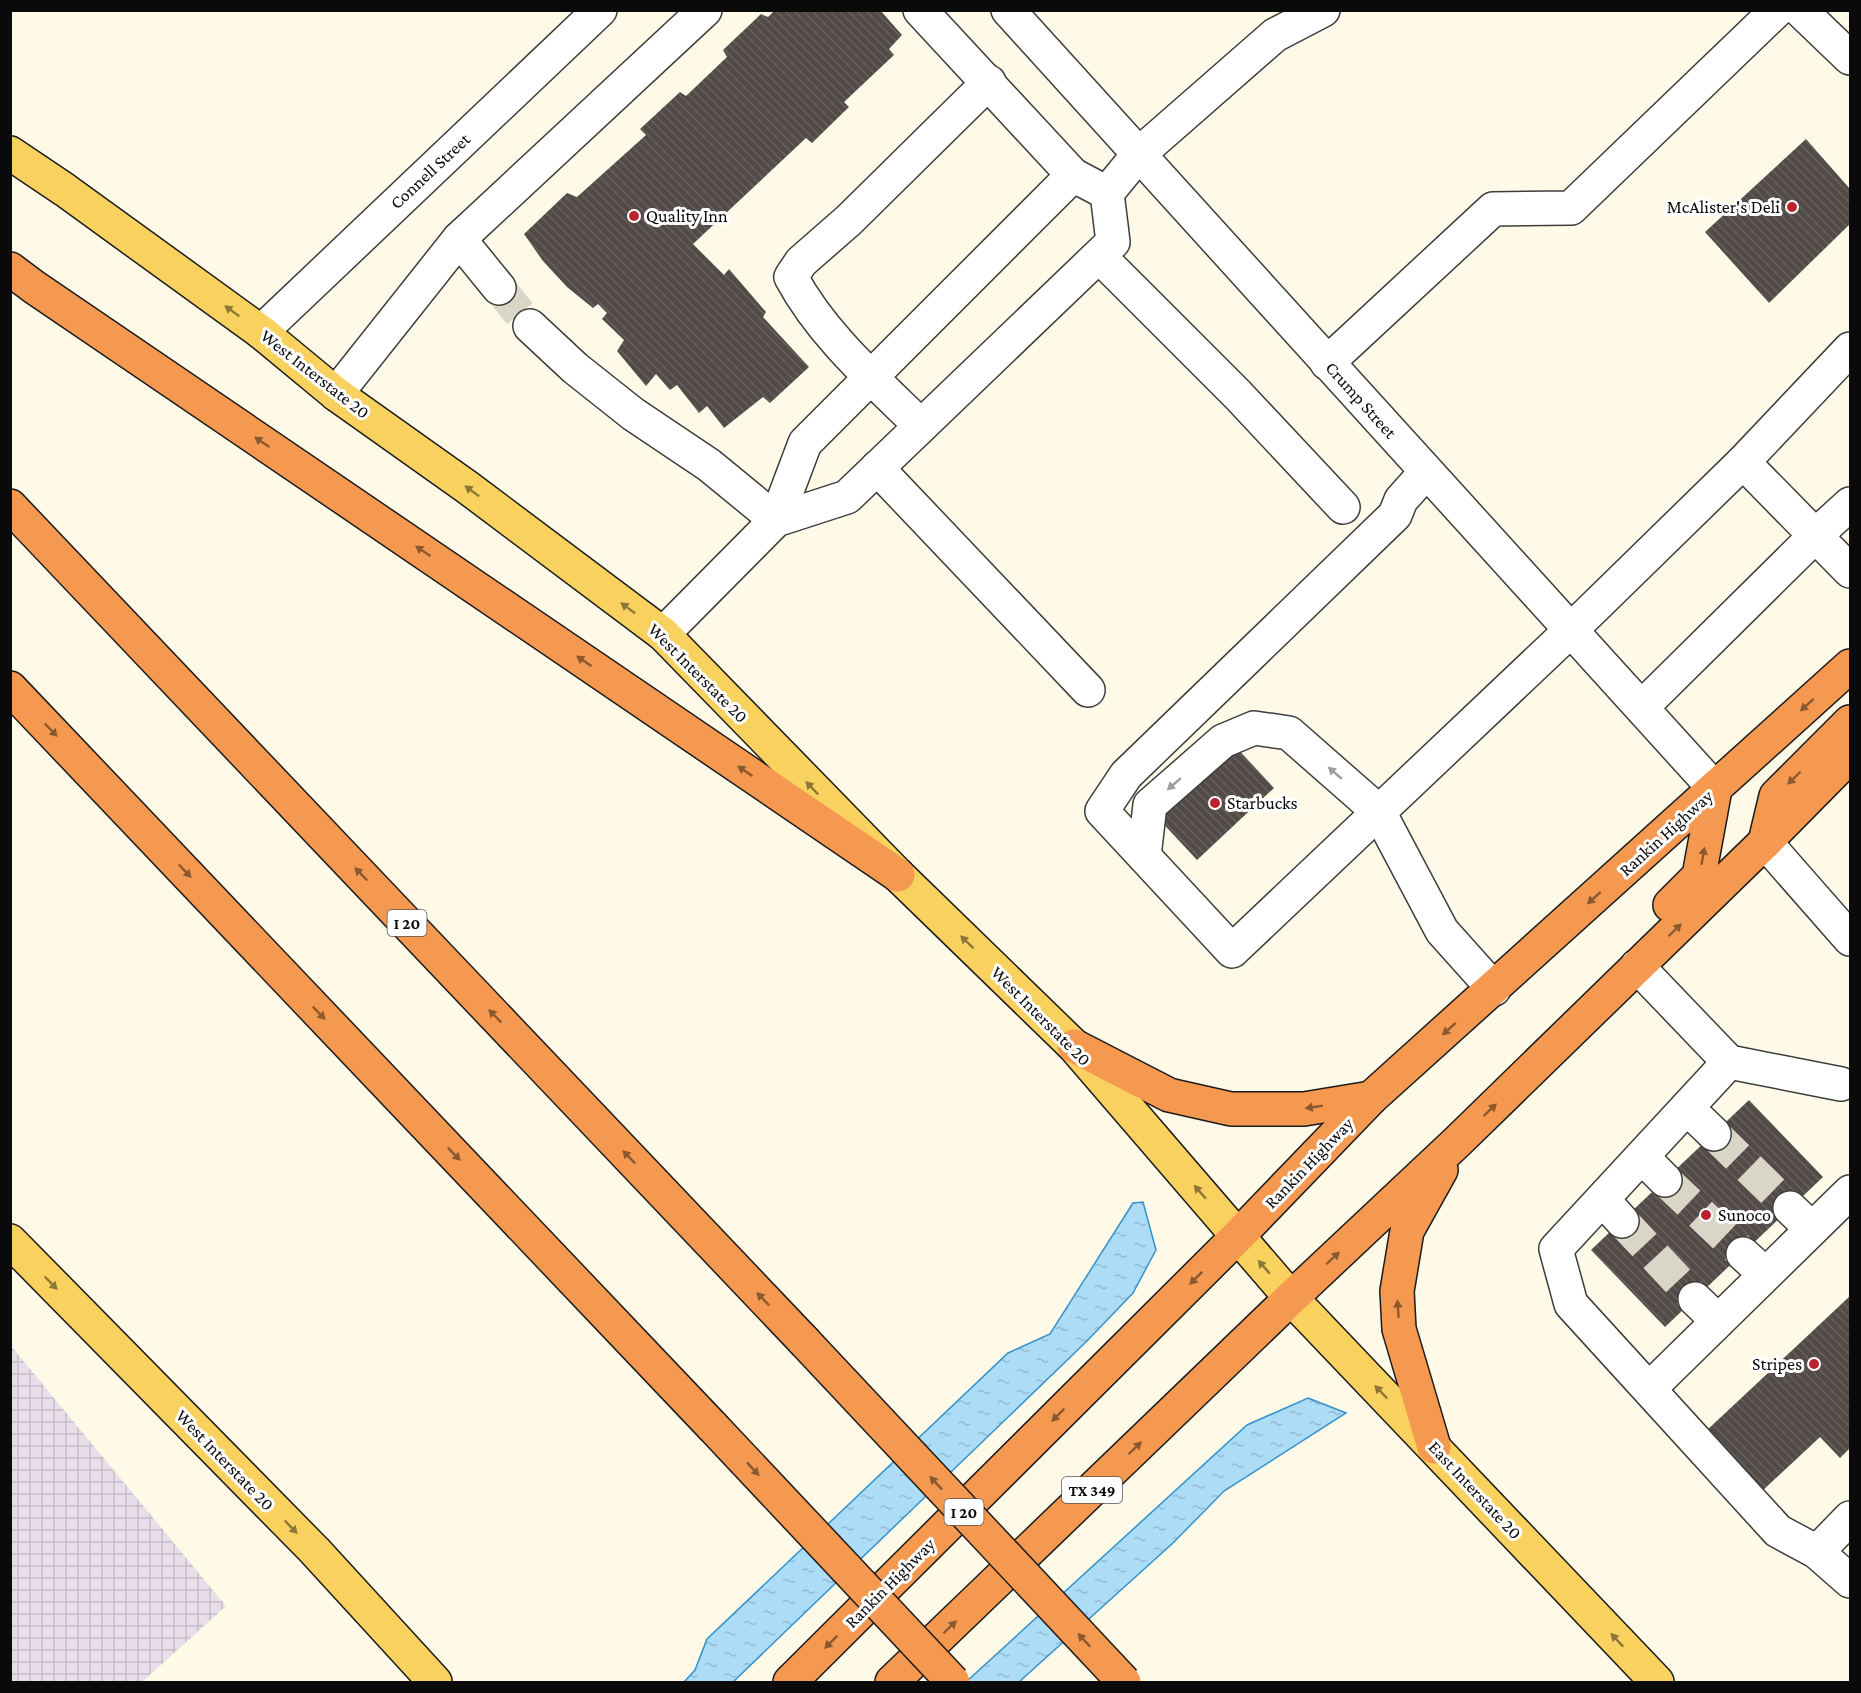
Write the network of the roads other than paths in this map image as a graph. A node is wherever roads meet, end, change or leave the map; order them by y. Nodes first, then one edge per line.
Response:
1 (600, 10) edge
2 (705, 10) edge
3 (920, 10) edge
4 (1008, 10) edge
5 (1323, 10) edge
6 (1777, 10) edge
7 (1800, 10) edge
8 (1275, 23) edge
9 (1851, 58) edge
10 (989, 82) junction
11 (10, 153) edge
12 (1139, 154) junction
13 (1073, 175) junction
14 (1107, 193) junction
15 (459, 239) junction
16 (1099, 256) junction
17 (10, 269) edge
18 (500, 288) tunnel mouth
19 (530, 326) tunnel mouth
20 (261, 332) junction
21 (1851, 349) edge
22 (1327, 363) junction
23 (871, 377) junction
24 (336, 394) junction
25 (921, 426) junction
26 (1743, 462) junction
27 (877, 468) junction
28 (1426, 472) junction
29 (1851, 504) edge
30 (10, 506) edge
31 (1343, 507) dead end
32 (776, 520) junction
33 (1816, 535) junction
34 (1851, 571) edge
35 (1571, 630) junction
36 (663, 634) junction
37 (1851, 666) edge
38 (10, 687) edge
39 (1088, 690) dead end
40 (1642, 707) junction
41 (1851, 722) edge
42 (1848, 762) edge
43 (1715, 789) junction
44 (1379, 812) junction
45 (1765, 842) junction
46 (1144, 856) junction
47 (898, 875) junction
48 (1851, 939) edge
49 (1637, 966) junction
50 (1494, 989) junction
51 (1074, 1046) junction
52 (1729, 1062) junction
53 (1524, 1076) junction
54 (1847, 1084) edge
55 (1371, 1098) junction
56 (1687, 1108) junction
57 (1714, 1134) tunnel mouth
58 (1457, 1142) junction
59 (1642, 1157) junction
60 (1665, 1179) tunnel mouth
61 (1851, 1192) edge
62 (1238, 1236) junction
63 (10, 1241) edge
64 (1291, 1298) junction
65 (1648, 1389) junction
66 (1434, 1447) junction
67 (1851, 1518) edge
68 (1817, 1552) junction
69 (1851, 1581) edge
70 (435, 1683) edge
71 (790, 1683) edge
72 (892, 1683) edge
73 (953, 1683) edge
74 (1124, 1683) edge
75 (1657, 1683) edge

1 - 20 street, Connell Street
2 - 15 street
3 - 10 street
4 - 12 street, Crump Street
5 - 8 street
6 - 22 street
7 - 9 street
8 - 12 street
10 - 13 street
10 - 23 street
20 -> 11 main road, West Interstate 20
12 - 14 street
12 - 22 street, Crump Street
13 - 14 street
13 - 23 street
14 - 16 street
15 - 18 street
15 - 24 street
16 - 25 street
16 - 31 street
47 -> 17 highway
19 - 32 street
20 - 24 main road, West Interstate 20
21 - 26 street
22 - 28 street, Crump Street
23 - 25 street
23 - 32 street
36 -> 24 main road, West Interstate 20
25 - 27 street
26 - 33 street
26 - 35 street
27 - 32 street
27 - 39 street
28 - 35 street, Crump Street
28 - 46 street
29 - 33 street
74 -> 30 highway, I 20, bridge
32 - 36 street
33 - 34 street
33 - 40 street
35 - 40 street, Crump Street
35 - 44 street
47 -> 36 main road, West Interstate 20
37 -> 43 highway, Rankin Highway
38 -> 73 highway, bridge
40 - 43 street, Crump Street
41 -> 45 highway
42 - 45 highway
43 -> 50 highway, Rankin Highway
53 -> 43 highway
44 - 46 street
44 -> 46 street
44 - 50 street
45 - 48 street
49 -> 45 highway
51 -> 47 main road, West Interstate 20
49 - 52 street
49 - 53 highway
50 -> 55 highway, Rankin Highway
55 -> 51 highway
62 -> 51 main road, West Interstate 20
52 - 54 street
52 - 56 street
58 -> 53 highway
55 - 62 highway, Rankin Highway
56 - 57 street
56 - 59 street
64 -> 58 highway
66 -> 58 highway
59 - 60 street
59 - 65 street
61 - 65 street
64 -> 62 main road, West Interstate 20
62 -> 71 highway, Rankin Highway
63 -> 70 main road, West Interstate 20
66 -> 64 main road, East Interstate 20
72 -> 64 highway, TX 349
65 - 68 street
75 -> 66 main road, East Interstate 20
67 - 68 street
68 - 69 street

